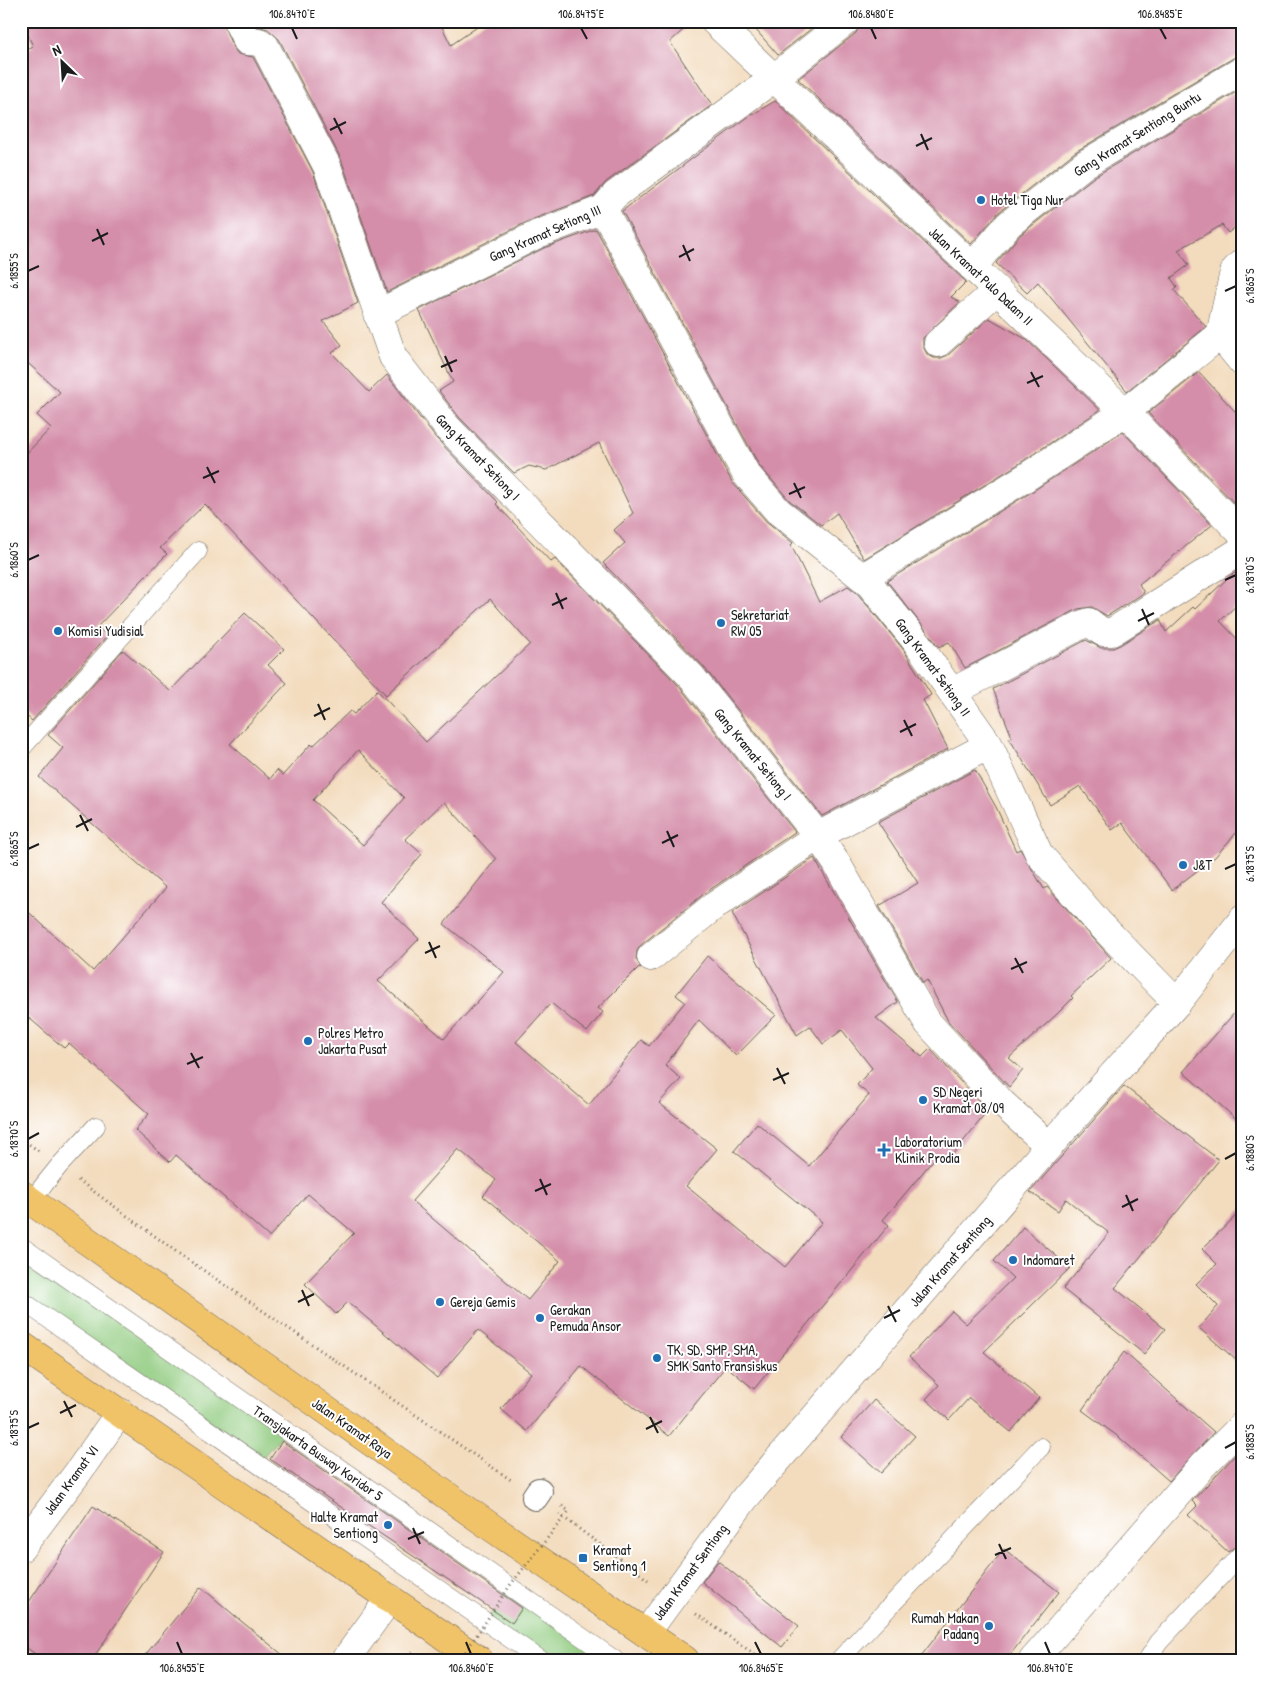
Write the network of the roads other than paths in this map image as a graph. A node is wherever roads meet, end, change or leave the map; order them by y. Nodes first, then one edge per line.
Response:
1 (237, 21) edge
2 (714, 21) edge
3 (846, 21) edge
4 (1243, 70) edge
5 (773, 79) junction
6 (603, 209) junction
7 (1243, 262) edge
8 (972, 267) junction
9 (996, 290) junction
10 (377, 314) junction
11 (1220, 335) junction
12 (938, 343) dead end
13 (1243, 363) edge
14 (1125, 412) junction
15 (1243, 535) edge
16 (1243, 549) edge
17 (198, 551) dead end
18 (868, 582) junction
19 (952, 692) junction
20 (989, 745) junction
21 (21, 749) edge
22 (818, 836) junction
23 (1239, 930) edge
24 (651, 956) dead end
25 (1177, 1003) junction
26 (96, 1126) dead end
27 (1049, 1146) junction
28 (26, 1198) edge
29 (21, 1246) edge
30 (21, 1300) edge
31 (21, 1345) edge
32 (120, 1412) junction
33 (1243, 1425) edge
34 (1041, 1447) dead end
35 (21, 1548) edge
36 (1243, 1552) edge
37 (390, 1598) junction
38 (646, 1633) junction
39 (345, 1660) edge
40 (479, 1660) edge
41 (541, 1660) edge
42 (615, 1660) edge
43 (684, 1660) edge
44 (839, 1660) edge
45 (1033, 1660) edge
46 (1147, 1660) edge

1 - 10 street, Gang Kramat Setiong I
2 - 5 street, Jalan Kramat Pulo Dalam II
3 - 5 street
4 - 8 street, Gang Kramat Sentiong Buntu
5 - 6 street, Gang Kramat Setiong III
5 - 8 street, Jalan Kramat Pulo Dalam II
6 - 10 street, Gang Kramat Setiong III
6 - 18 street, Gang Kramat Setiong II
7 - 11 street
8 - 9 street, Jalan Kramat Pulo Dalam II
9 - 12 street
9 - 14 street, Jalan Kramat Pulo Dalam II
10 - 22 street, Gang Kramat Setiong I
11 - 13 street
11 - 14 street
14 - 15 street, Jalan Kramat Pulo Dalam II
14 - 18 street
16 - 19 street
17 - 21 lane
18 - 19 street, Gang Kramat Setiong II
19 - 20 street, Gang Kramat Setiong II
20 - 22 street
20 - 25 street, Gang Kramat Setiong II
22 - 24 street
22 - 27 street, Gang Kramat Setiong I
23 - 25 street, Jalan Kramat Sentiong
25 - 27 street, Jalan Kramat Sentiong
26 - 28 lane
27 - 38 street, Jalan Kramat Sentiong
28 - 38 main road, Jalan Kramat Raya
29 - 42 lane, Transjakarta Busway Koridor 5
30 - 41 lane
31 - 32 main road
32 - 35 street, Jalan Kramat VI
32 - 37 main road
33 - 45 street
34 - 44 lane
36 - 46 lane
37 - 39 street
37 - 40 main road
38 - 43 main road, Jalan Kramat Raya

